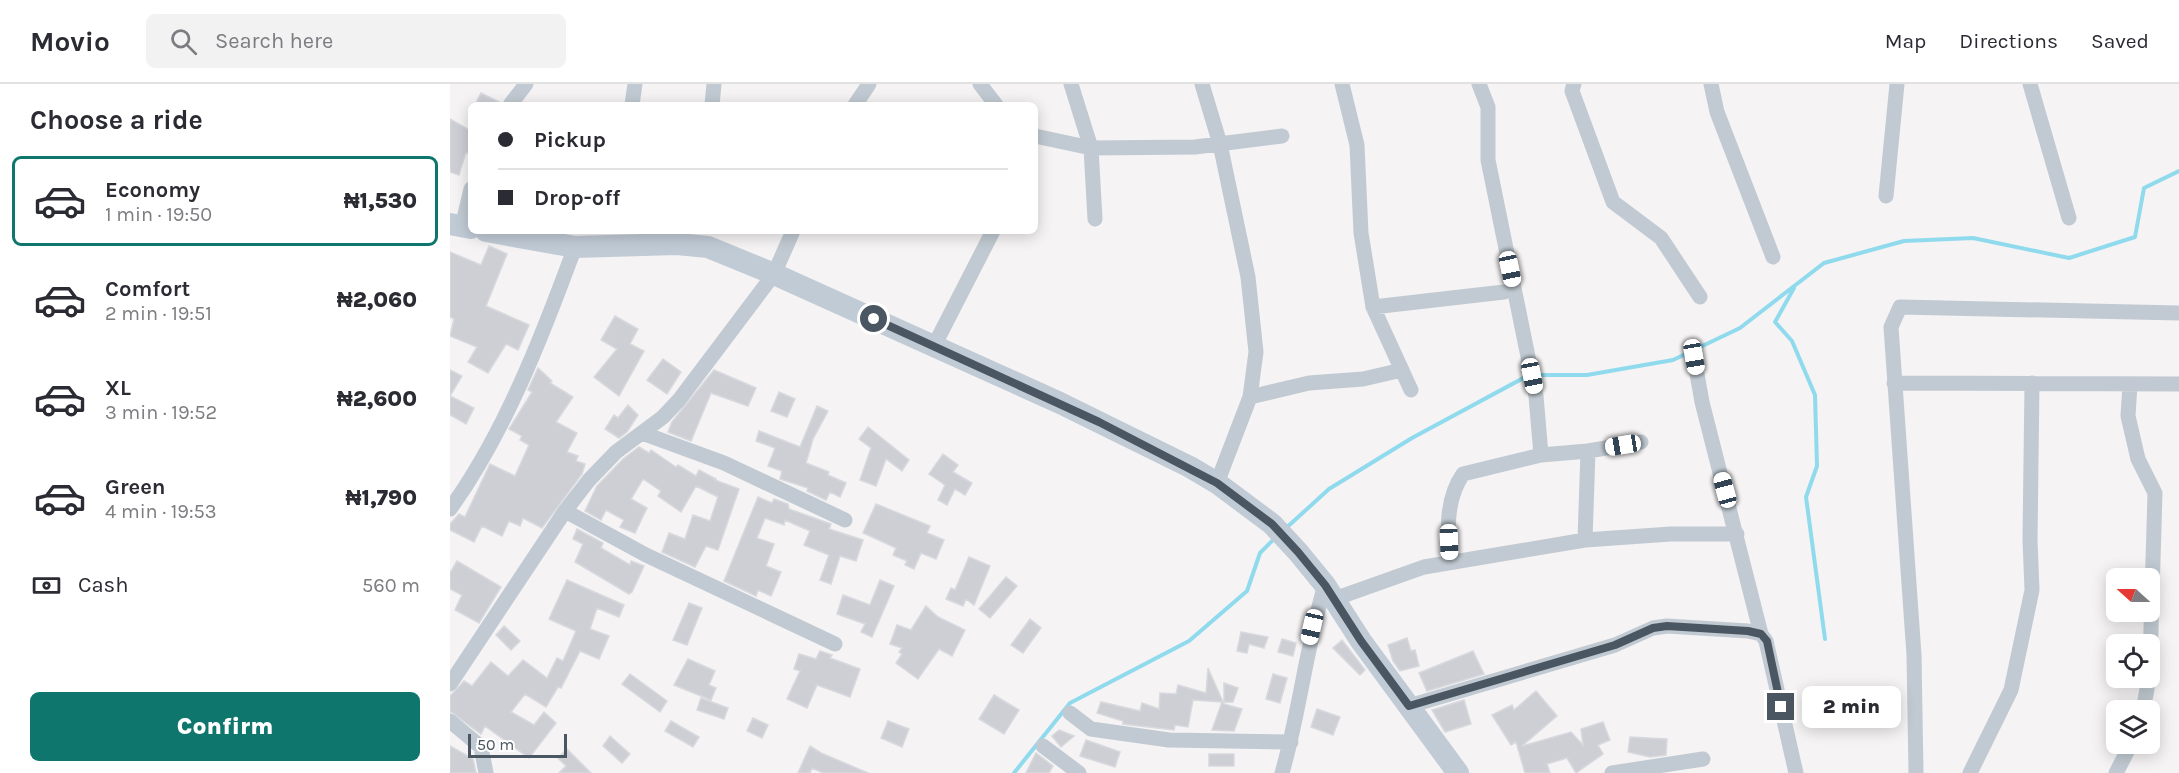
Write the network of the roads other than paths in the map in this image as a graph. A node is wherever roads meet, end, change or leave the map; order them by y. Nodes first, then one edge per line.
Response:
1 (526, 84) edge
2 (635, 84) edge
3 (714, 84) edge
4 (869, 84) edge
5 (980, 84) edge
6 (1071, 84) edge
7 (1202, 84) edge
8 (1342, 84) edge
9 (1479, 84) edge
10 (1574, 84) edge
11 (1710, 84) edge
12 (1897, 84) edge
13 (2030, 84) edge
14 (512, 102) edge
15 (632, 102) edge
16 (712, 102) edge
17 (857, 102) edge
18 (994, 102) edge
19 (1282, 136) dead end
20 (1038, 142) edge
21 (1220, 144) junction
22 (1091, 148) junction
23 (1886, 196) dead end
24 (468, 200) edge
25 (2069, 218) dead end
26 (1095, 219) dead end
27 (461, 226) edge
28 (503, 234) edge
29 (792, 234) edge
30 (991, 234) edge
31 (695, 238) edge
32 (610, 239) edge
33 (575, 247) junction
34 (1773, 257) dead end
35 (774, 274) junction
36 (1504, 292) dead end
37 (1700, 297) dead end
38 (1373, 307) junction
39 (2179, 313) edge
40 (933, 346) junction
41 (1694, 357) dead end
42 (1402, 370) junction
43 (1894, 383) junction
44 (2032, 383) junction
45 (2130, 384) junction
46 (2179, 384) edge
47 (1411, 390) dead end
48 (1250, 397) junction
49 (642, 433) junction
50 (1641, 442) dead end
51 (1588, 451) junction
52 (1541, 455) junction
53 (1217, 483) junction
54 (450, 509) edge
55 (565, 511) junction
56 (845, 520) dead end
57 (1737, 534) junction
58 (1585, 540) junction
59 (1449, 563) junction
60 (1329, 592) junction
61 (1761, 634) junction
62 (2151, 634) edge
63 (835, 644) dead end
64 (450, 684) edge
65 (1409, 706) junction
66 (1070, 713) dead end
67 (450, 721) edge
68 (1291, 742) junction
69 (1043, 746) dead end
70 (2126, 754) edge
71 (1703, 759) dead end
72 (486, 773) edge
73 (1079, 773) edge
74 (1282, 773) edge
75 (1458, 773) edge
76 (1612, 773) edge
77 (1796, 773) edge
78 (1916, 773) edge
79 (1970, 773) edge
80 (2116, 773) edge

1 - 14 street
2 - 15 street
3 - 16 street
4 - 17 street
5 - 18 street
6 - 22 street
7 - 21 street
8 - 38 street
9 - 52 street
10 - 37 street
11 - 34 street
12 - 23 street
13 - 25 street
19 - 21 street
20 - 22 street
21 - 22 street
21 - 48 street
22 - 26 street
24 - 27 street
28 - 33 street
29 - 35 street
30 - 40 street
31 - 32 street
31 - 35 street
32 - 33 street
33 - 54 street
35 - 40 street
35 - 49 street
36 - 38 street
38 - 42 street
39 - 43 street
40 - 53 street
41 - 57 street
42 - 47 street
42 - 48 street
43 - 44 street
43 - 78 street
44 - 45 street
44 - 79 street
45 - 46 street
45 - 62 street
48 - 53 street
49 - 55 street
49 - 56 street
50 - 51 street
51 - 52 street
51 - 58 street
52 - 59 street
53 - 60 street
55 - 63 street
55 - 64 street
57 - 58 street
57 - 61 street
58 - 59 street
59 - 60 street
60 - 65 street
60 - 68 street
61 - 65 street
61 - 77 street
65 - 75 street
66 - 68 street
67 - 72 street
68 - 74 street
69 - 73 street
70 - 80 street
71 - 76 street

